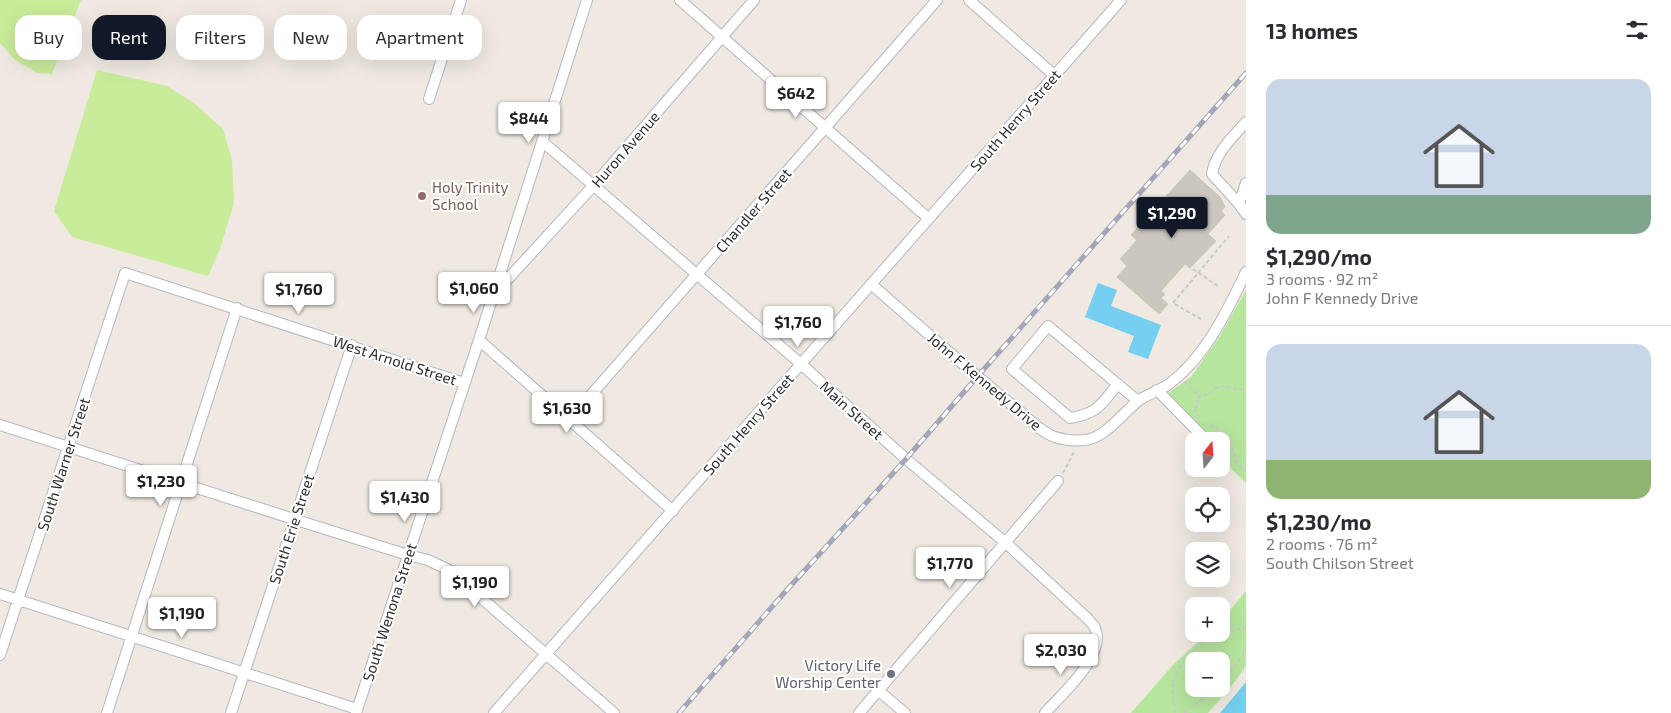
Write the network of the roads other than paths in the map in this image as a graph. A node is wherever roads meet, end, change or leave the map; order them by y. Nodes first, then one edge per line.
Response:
1 (461, 0) edge
2 (587, 0) edge
3 (680, 0) edge
4 (754, 0) edge
5 (937, 0) edge
6 (969, 0) edge
7 (1121, 0) edge
8 (721, 37) junction
9 (1054, 76) junction
10 (429, 99) dead end
11 (1246, 122) edge
12 (825, 128) junction
13 (543, 142) junction
14 (1246, 183) edge
15 (594, 185) junction
16 (1239, 204) junction
17 (1246, 214) edge
18 (928, 218) junction
19 (1246, 272) edge
20 (124, 273) joint
21 (698, 274) junction
22 (871, 284) junction
23 (493, 295) junction
24 (237, 308) junction
25 (479, 340) junction
26 (352, 345) junction
27 (802, 364) junction
28 (464, 383) junction
29 (1118, 384) junction
30 (1158, 390) junction
31 (1138, 401) junction
32 (569, 420) junction
33 (0, 425) edge
34 (1198, 432) edge
35 (68, 446) junction
36 (1058, 481) road end
37 (182, 482) junction
38 (673, 510) junction
39 (294, 519) junction
40 (1006, 543) junction
41 (408, 555) junction
42 (0, 594) edge
43 (18, 600) junction
44 (131, 636) junction
45 (546, 653) junction
46 (0, 655) edge
47 (244, 673) junction
48 (879, 690) junction
49 (356, 711) edge
50 (106, 713) edge
51 (231, 713) edge
52 (494, 713) edge
53 (614, 713) edge
54 (859, 713) edge
55 (905, 713) edge
56 (1045, 713) edge

1 - 10 street
2 - 13 street
3 - 8 street
4 - 8 street, Huron Avenue
5 - 12 street, Chandler Street
6 - 9 street
7 - 9 street, South Henry Street
8 - 12 street
8 - 15 street, Huron Avenue
9 - 18 street, South Henry Street
11 - 16 street
12 - 18 street
12 - 21 street, Chandler Street
13 - 15 street, Main Street
13 - 23 street
14 - 16 street
15 - 21 street, Main Street
15 - 23 street, Huron Avenue
16 - 17 street
18 - 22 street, South Henry Street
19 - 30 street, John F Kennedy Drive
20 - 24 street, West Arnold Street
20 - 35 street, South Warner Street
21 - 27 street, Main Street
21 - 32 street, Chandler Street
22 - 27 street, South Henry Street
22 - 31 street, John F Kennedy Drive
23 - 25 street, South Wenona Street
24 - 26 street, West Arnold Street
24 - 37 street
25 - 28 street, South Wenona Street
25 - 32 street
26 - 28 street, West Arnold Street
26 - 39 street, South Erie Street
27 - 38 street, South Henry Street
27 - 40 street, Main Street
28 - 41 street, South Wenona Street
29 - 29 street
29 - 31 street
30 - 31 street, John F Kennedy Drive
30 - 34 street
32 - 38 street
33 - 35 street
35 - 37 street
35 - 43 street, South Warner Street
36 - 40 street
37 - 39 street
37 - 44 street
38 - 45 street, South Henry Street
39 - 41 street
39 - 47 street, South Erie Street
40 - 48 street
40 - 56 street, Main Street
41 - 45 street
41 - 49 street, South Wenona Street
42 - 43 street
43 - 44 street
43 - 46 street, South Warner Street
44 - 47 street
44 - 50 street
45 - 52 street, South Henry Street
45 - 53 street
47 - 49 street
47 - 51 street, South Erie Street
48 - 54 street
48 - 55 street

